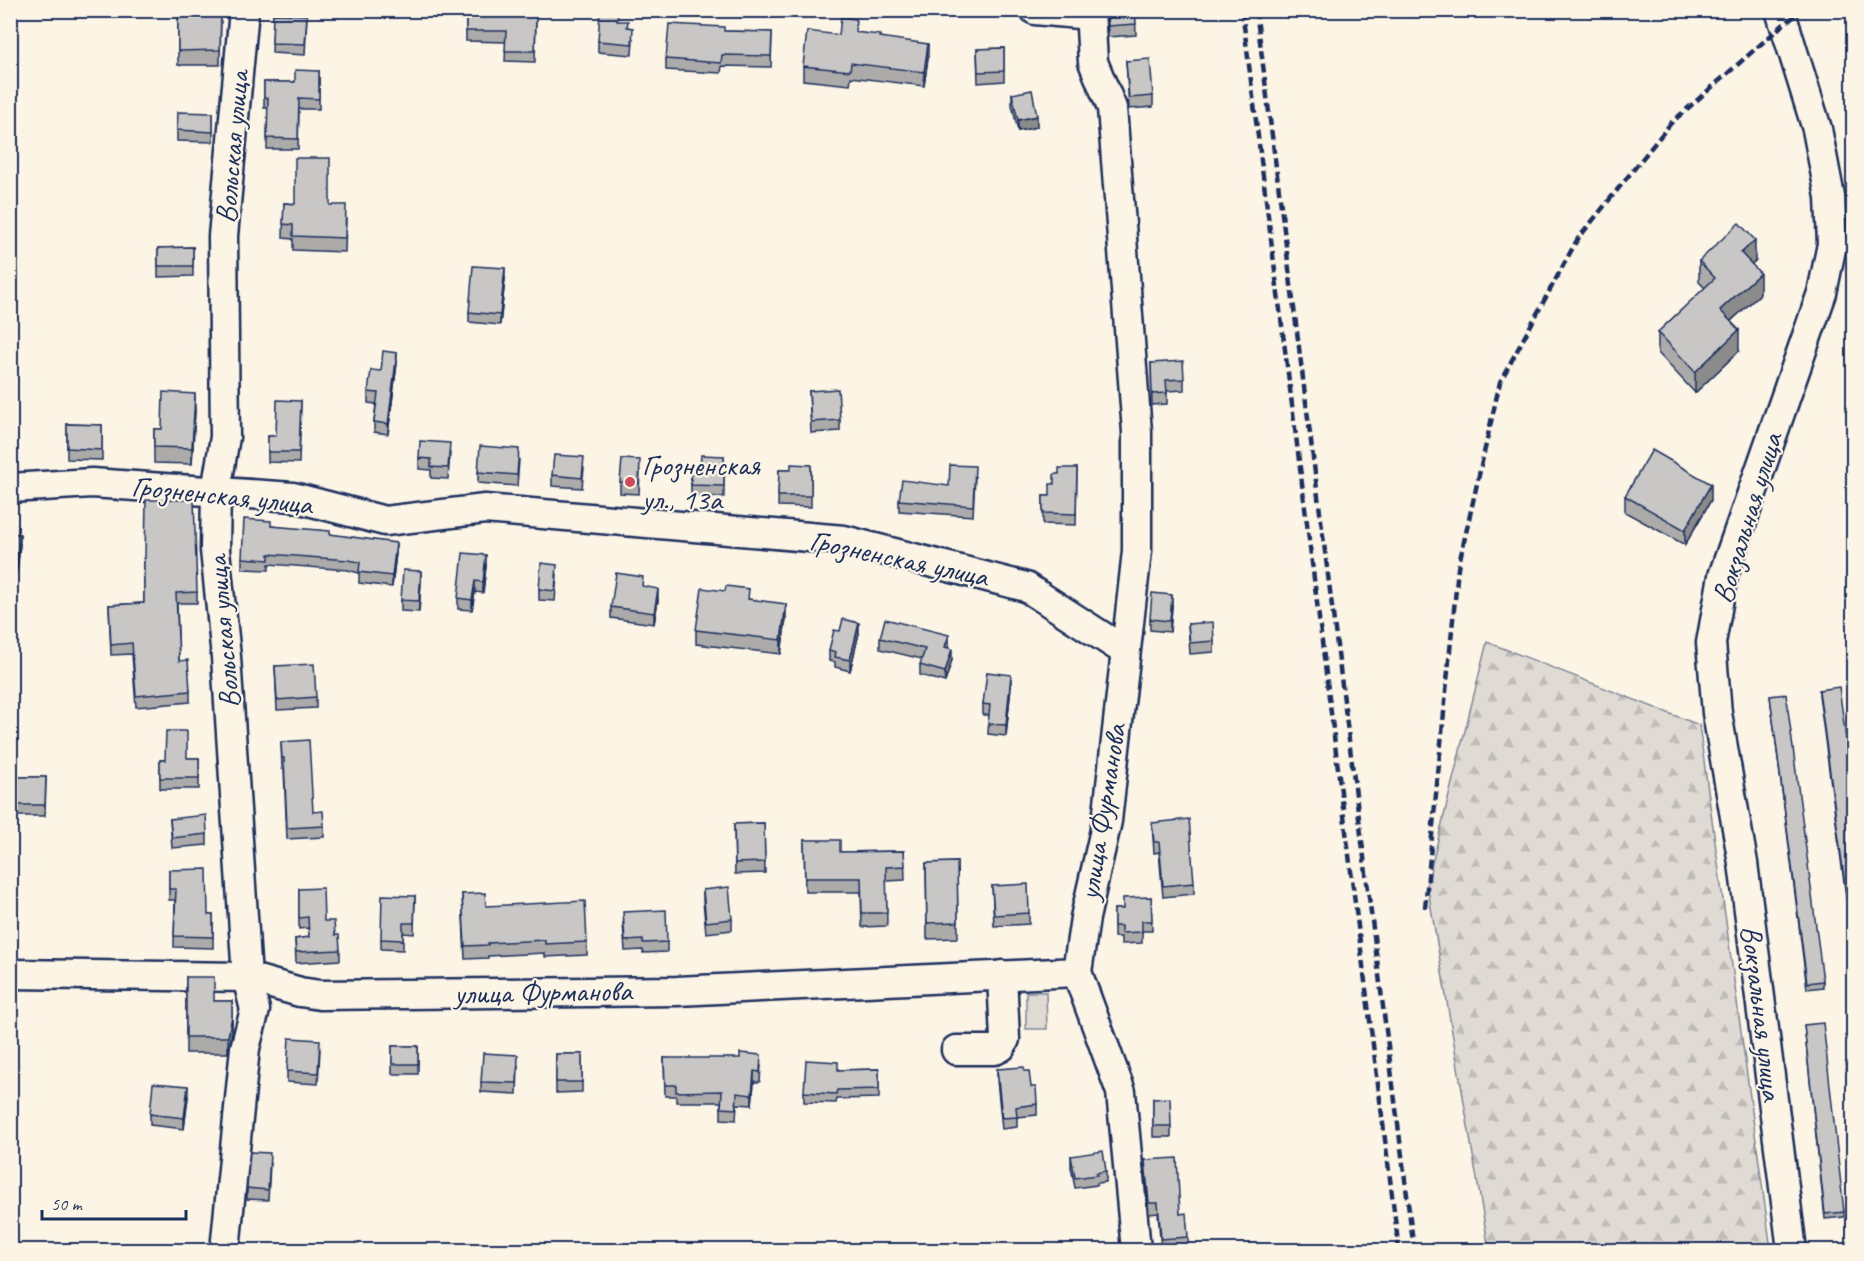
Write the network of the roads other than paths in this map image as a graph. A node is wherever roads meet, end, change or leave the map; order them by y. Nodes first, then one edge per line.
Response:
1 (244, 10) edge
2 (1035, 10) edge
3 (1780, 10) edge
4 (1090, 13) edge
5 (1843, 244) edge
6 (10, 488) edge
7 (216, 491) junction
8 (1125, 651) junction
9 (1077, 972) junction
10 (10, 974) edge
11 (1002, 975) junction
12 (247, 977) junction
13 (956, 1050) dead end
14 (225, 1251) edge
15 (1136, 1251) edge
16 (1792, 1251) edge

1 - 7 street, Вольская улица
2 - 4 street
3 - 5 street, Вокзальная улица
4 - 8 street, улица Фурманова
5 - 16 street, Вокзальная улица
6 - 7 street, Грозненская улица
7 - 8 street, Грозненская улица
7 - 12 street, Вольская улица
8 - 9 street, улица Фурманова
9 - 11 street, улица Фурманова
9 - 15 street, улица Фурманова
10 - 12 street, улица Фурманова
11 - 12 street, улица Фурманова
11 - 13 street
12 - 14 street, Вольская улица

